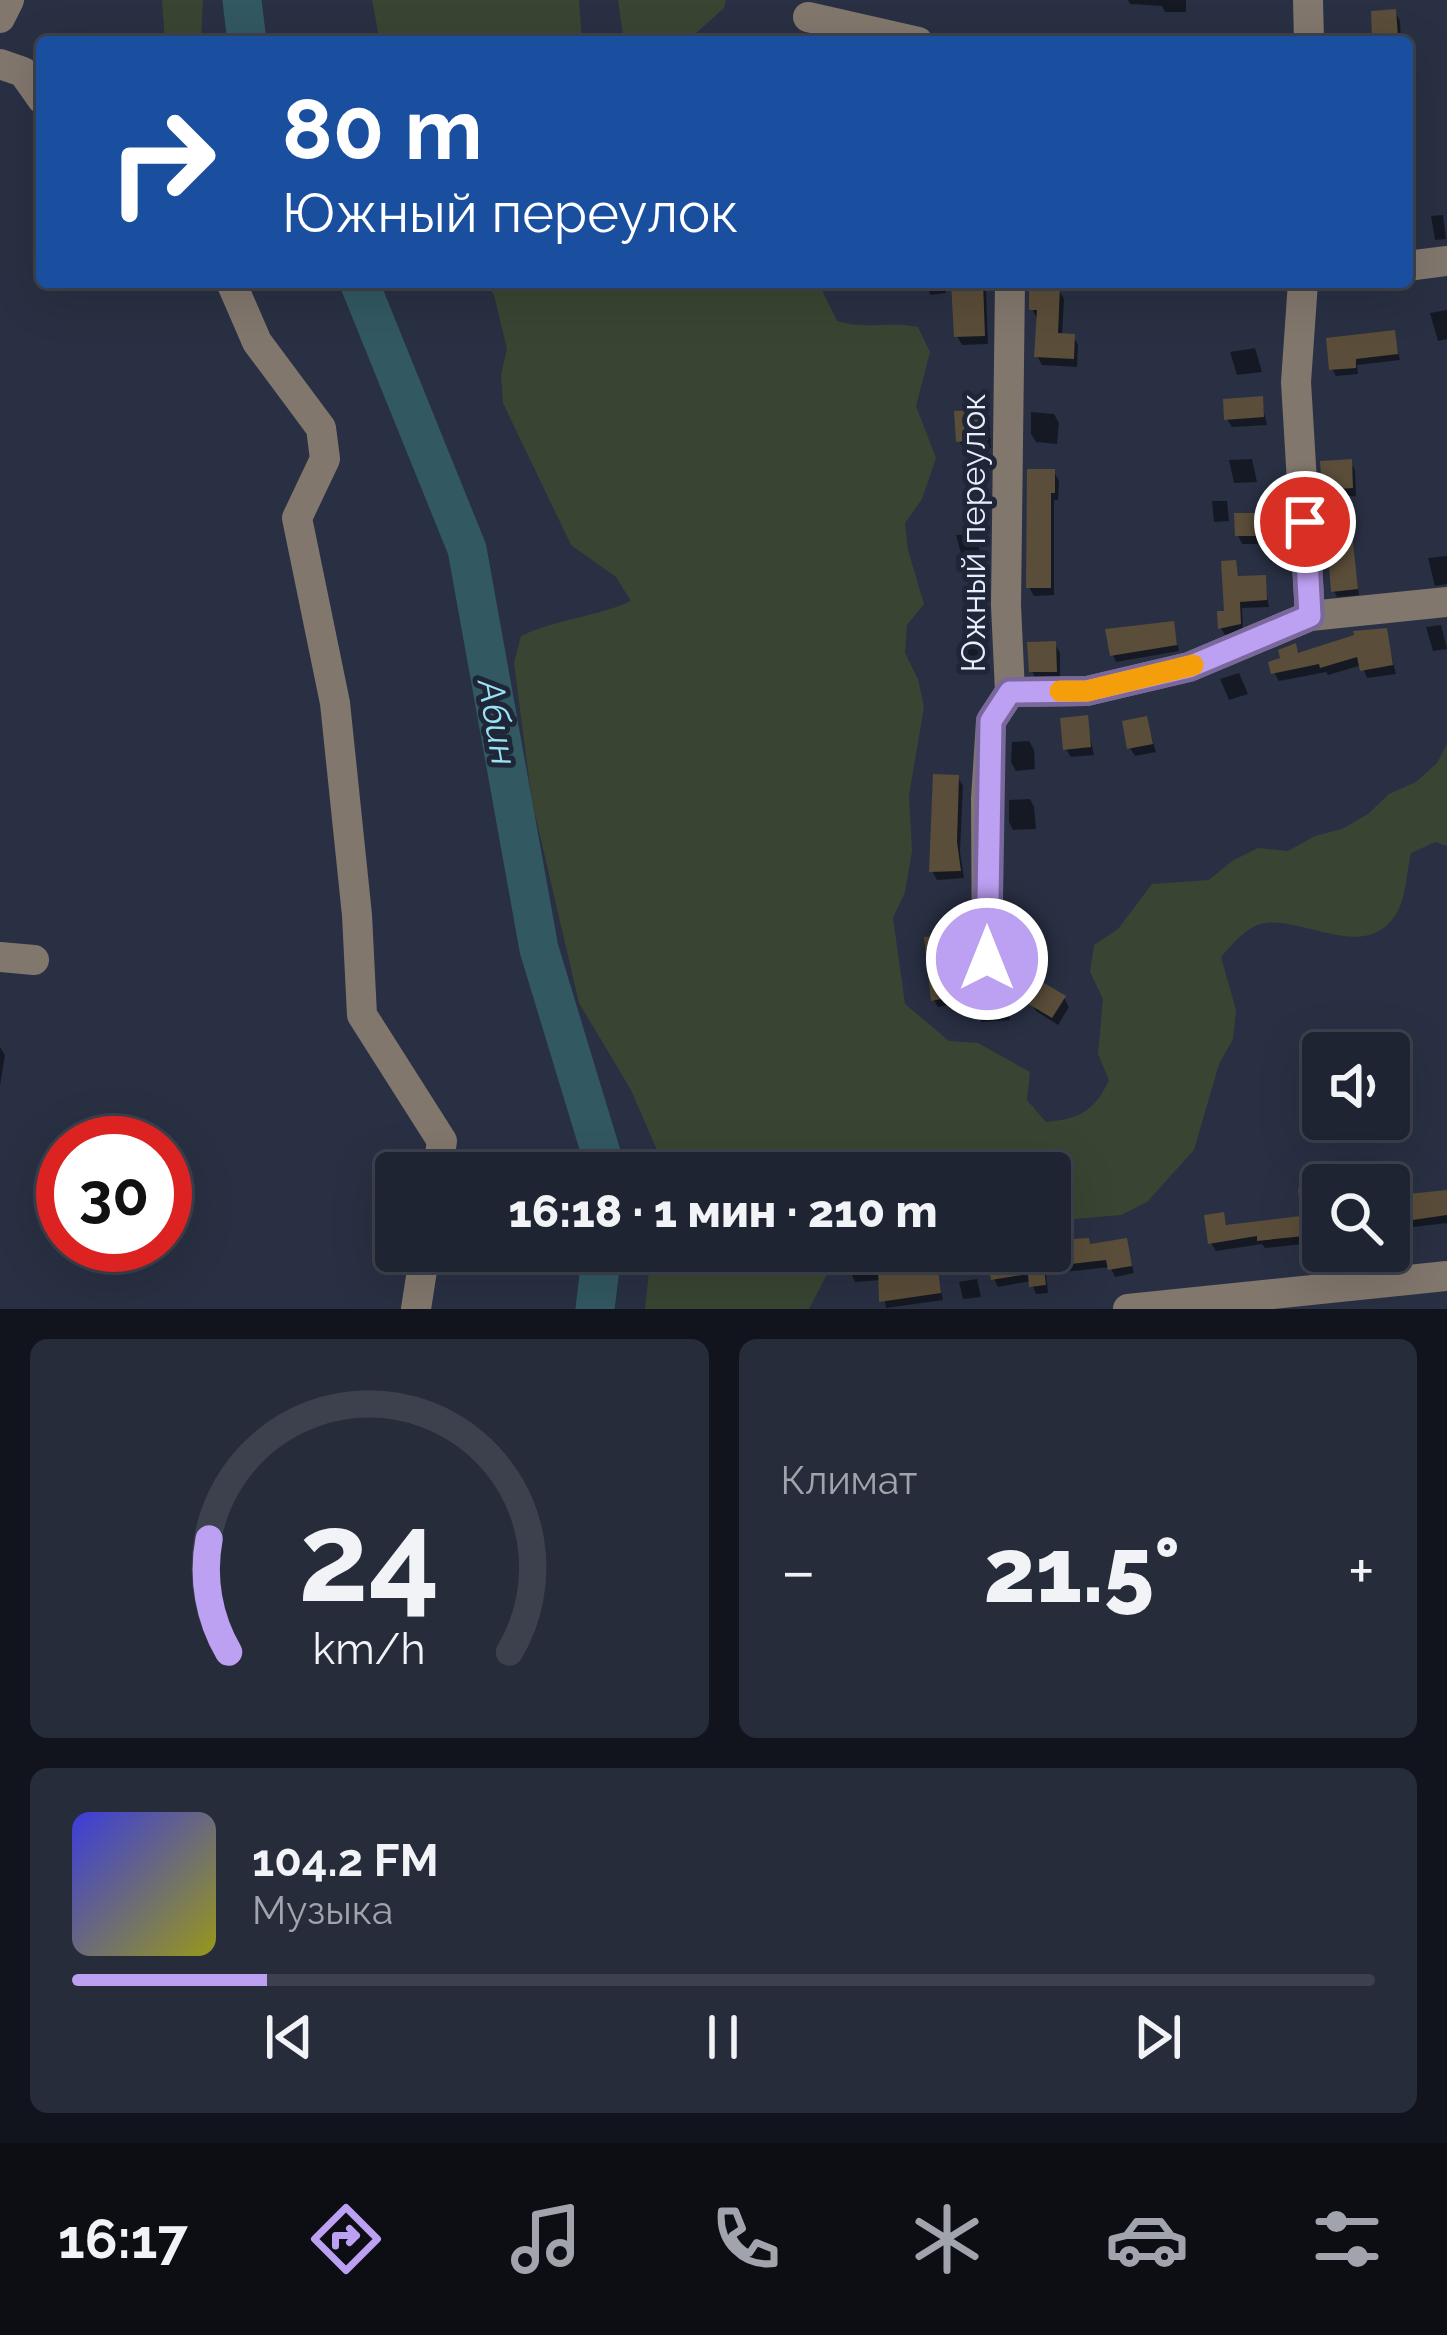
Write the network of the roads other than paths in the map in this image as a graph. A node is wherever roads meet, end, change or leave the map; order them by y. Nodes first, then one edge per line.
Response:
1 (9, 0) edge
2 (1308, 0) edge
3 (808, 17) dead end
4 (0, 18) edge
5 (892, 36) edge
6 (1309, 36) edge
7 (0, 64) edge
8 (36, 90) edge
9 (1447, 261) edge
10 (1413, 265) edge
11 (234, 288) edge
12 (1010, 288) edge
13 (1304, 288) edge
14 (1447, 602) edge
15 (1310, 616) junction
16 (1010, 692) junction
17 (0, 957) edge
18 (987, 959) dead end
19 (34, 960) dead end
20 (440, 1152) edge
21 (422, 1272) edge
22 (1447, 1276) edge
23 (1346, 1296) edge
24 (416, 1309) edge
25 (1128, 1309) edge

1 - 4 street
2 - 6 street
3 - 5 street
7 - 8 street
9 - 10 street
11 - 20 street
12 - 16 street, Южный переулок
13 - 15 street
14 - 15 street, Южный переулок
15 - 16 street, Южный переулок
16 - 18 street
17 - 19 street
21 - 24 street
22 - 23 street
23 - 25 street

